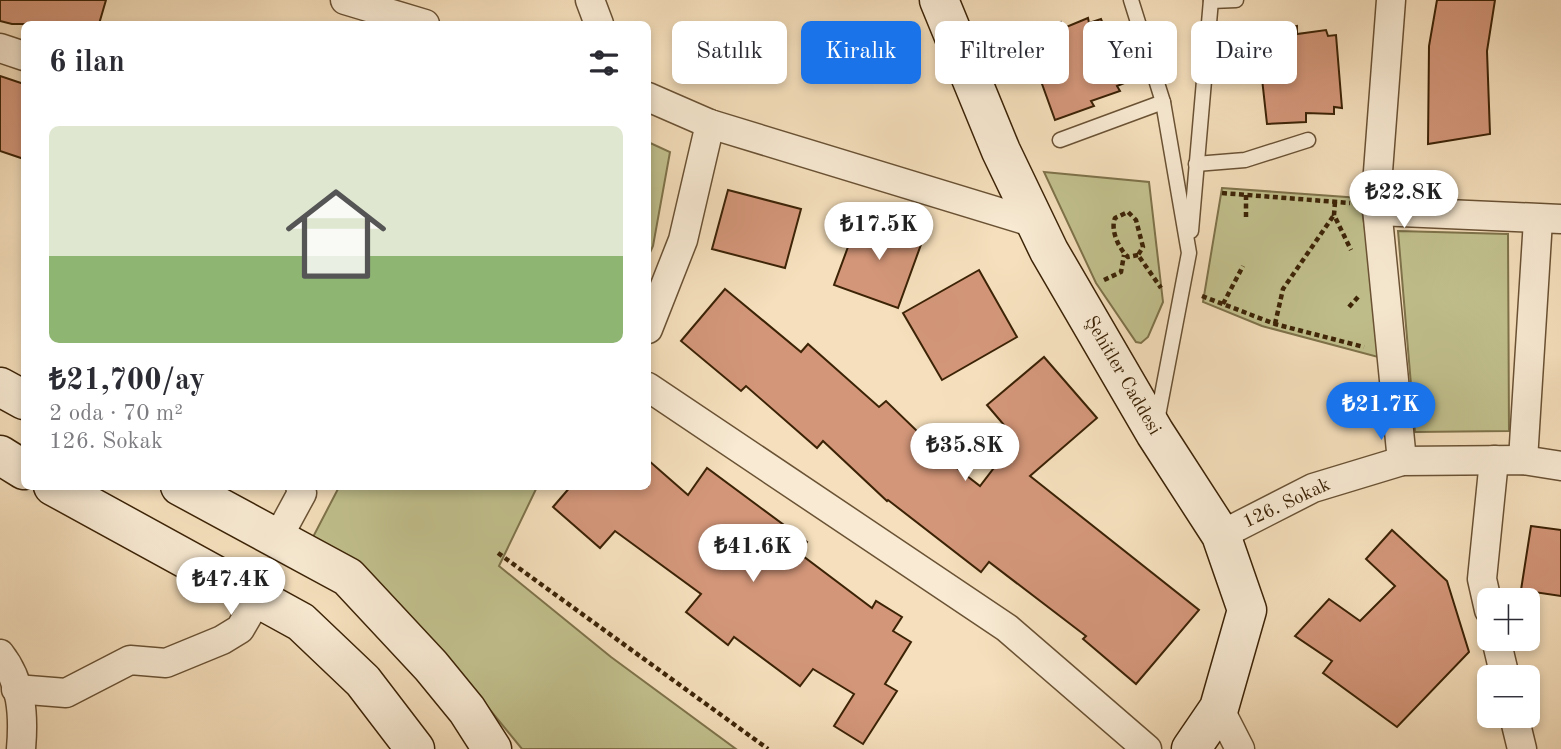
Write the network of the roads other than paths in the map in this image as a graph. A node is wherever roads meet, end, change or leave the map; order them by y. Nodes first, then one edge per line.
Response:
1 (345, 0) edge
2 (590, 0) edge
3 (939, 0) edge
4 (1131, 0) edge
5 (1211, 0) edge
6 (1236, 0) edge
7 (1391, 0) edge
8 (415, 21) edge
9 (598, 21) edge
10 (0, 48) edge
11 (21, 55) edge
12 (651, 98) edge
13 (1163, 102) junction
14 (709, 124) junction
15 (1060, 140) dead end
16 (1308, 141) dead end
17 (1196, 164) junction
18 (1369, 208) junction
19 (1549, 219) edge
20 (1038, 224) junction
21 (1189, 253) junction
22 (651, 321) edge
23 (0, 387) edge
24 (651, 389) edge
25 (21, 398) edge
26 (1154, 433) junction
27 (0, 455) edge
28 (1494, 460) junction
29 (1523, 460) junction
30 (1402, 461) junction
31 (1561, 466) edge
32 (21, 468) edge
33 (59, 490) edge
34 (187, 490) edge
35 (301, 490) edge
36 (1221, 535) junction
37 (277, 539) junction
38 (1484, 588) edge
39 (258, 598) junction
40 (0, 654) edge
41 (16, 689) junction
42 (1219, 708) junction
43 (1517, 728) edge
44 (406, 745) edge
45 (21, 749) edge
46 (492, 749) edge
47 (1147, 749) edge
48 (1191, 749) edge
49 (1240, 749) edge
50 (1521, 749) edge

1 - 8 street
2 - 9 street
3 - 20 street, Şehitler Caddesi
4 - 13 lane
5 - 6 lane
5 - 17 lane
7 - 18 street
10 - 11 street
12 - 14 street
13 - 15 lane
13 - 21 lane
14 - 20 street
14 - 22 street
16 - 17 lane
17 - 21 lane
18 - 19 street
18 - 30 street
19 - 29 street
20 - 26 street, Şehitler Caddesi
21 - 26 lane
23 - 25 street
24 - 47 street
26 - 36 street, Şehitler Caddesi
27 - 32 street
28 - 29 street, 126. Sokak
28 - 30 street, 126. Sokak
28 - 38 street
29 - 31 street, 126. Sokak
30 - 36 street, 126. Sokak
33 - 39 street
34 - 37 street
35 - 37 street
36 - 42 street, Şehitler Caddesi
37 - 46 street
39 - 41 street
39 - 44 street
40 - 41 street
41 - 45 street
42 - 48 street, Şehitler Caddesi
42 - 49 street
43 - 50 street

